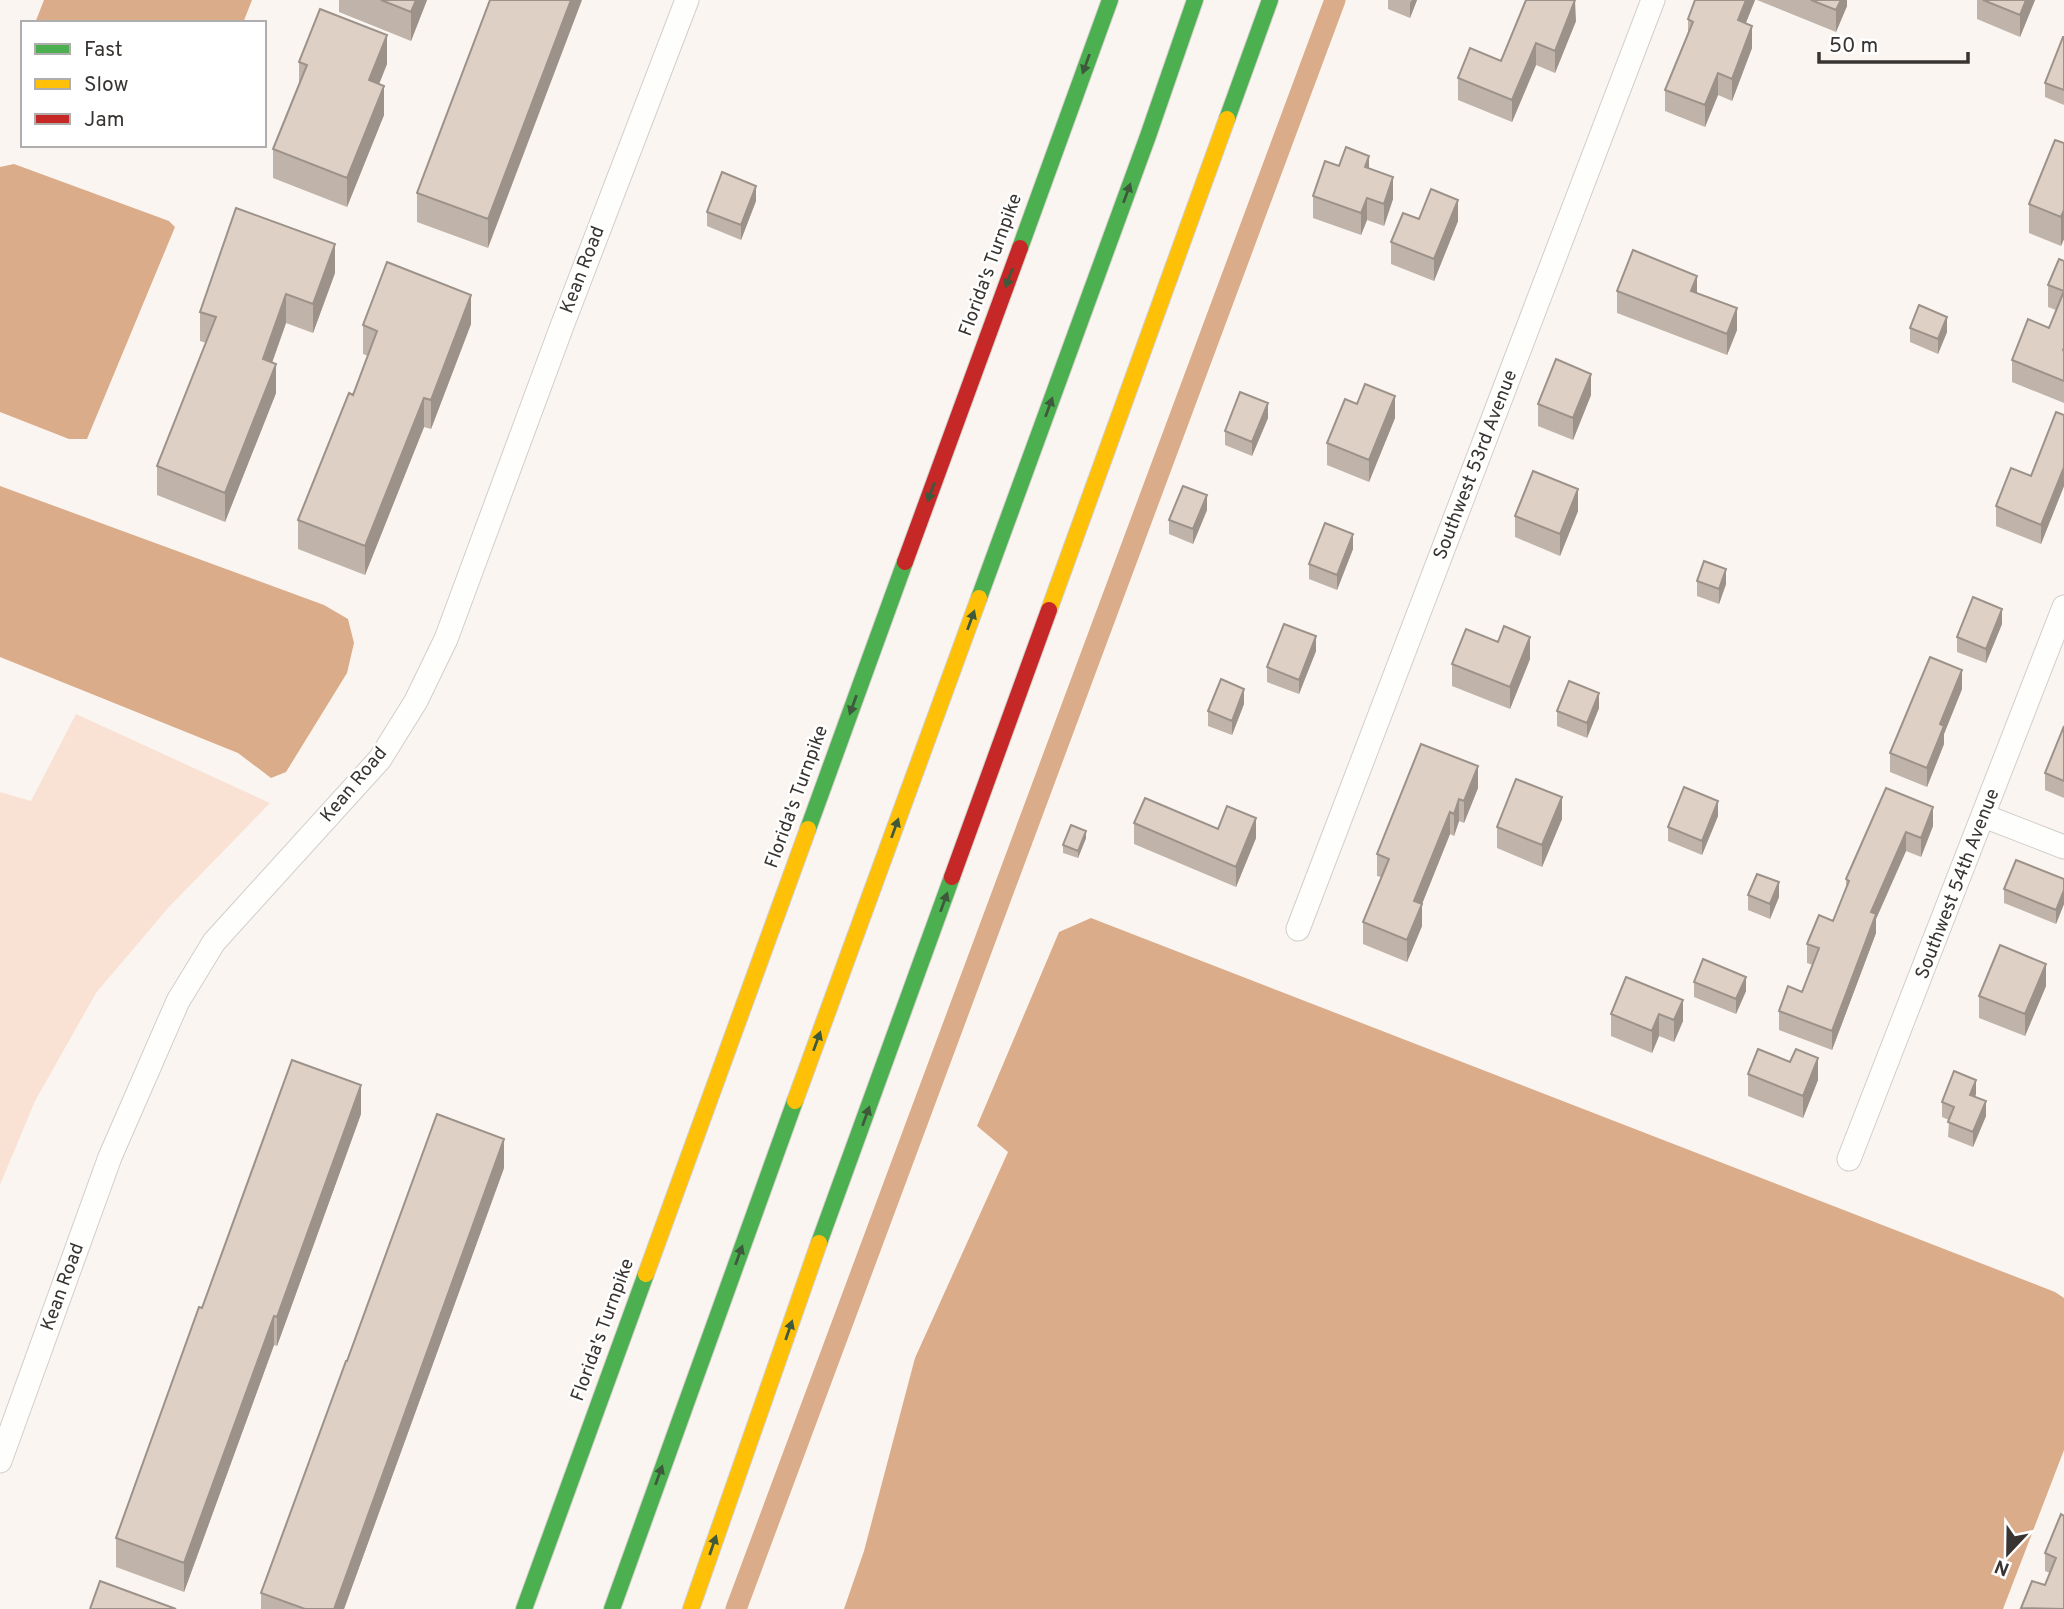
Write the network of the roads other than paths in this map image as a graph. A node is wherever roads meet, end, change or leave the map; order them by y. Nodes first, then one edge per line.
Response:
1 (687, 0) edge
2 (1110, 0) edge
3 (1195, 0) edge
4 (1270, 0) edge
5 (1653, 0) edge
6 (2064, 607) edge
7 (1984, 816) junction
8 (2064, 847) edge
9 (1298, 929) dead end
10 (1849, 1160) dead end
11 (0, 1461) edge
12 (524, 1609) edge
13 (612, 1609) edge
14 (691, 1609) edge

1 - 11 street, Kean Road
2 -> 12 highway, Florida's Turnpike
13 -> 3 highway
14 -> 4 highway
5 - 9 street, Southwest 53rd Avenue
6 - 7 street, Southwest 54th Avenue
7 - 8 street
7 - 10 street, Southwest 54th Avenue

